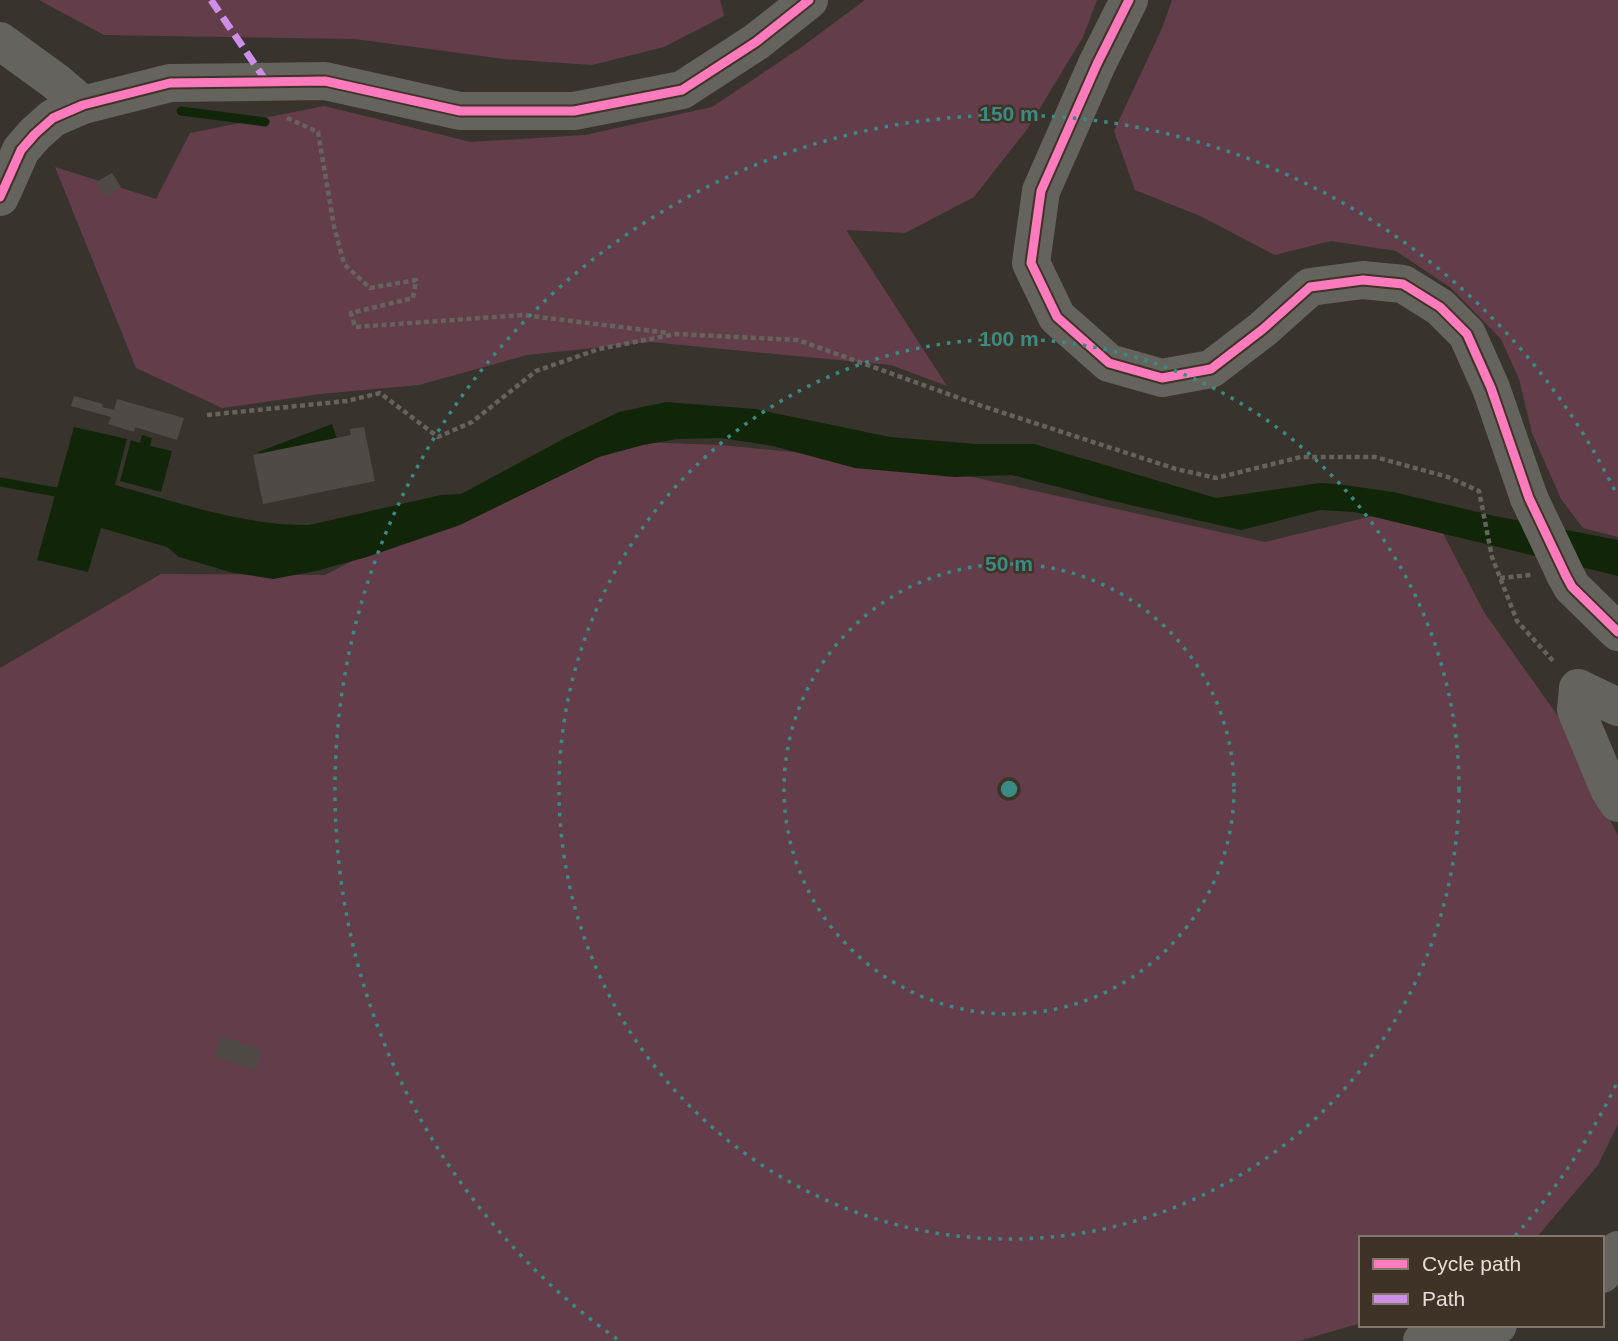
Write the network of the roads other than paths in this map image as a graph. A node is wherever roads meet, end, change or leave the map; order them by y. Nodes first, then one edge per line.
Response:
1 (809, 0) edge
2 (1129, 0) edge
3 (0, 41) edge
4 (83, 105) junction
5 (0, 197) edge
6 (1618, 632) edge
7 (1618, 707) edge
8 (1618, 803) edge
9 (1618, 1250) edge
10 (1604, 1272) edge
11 (1489, 1327) edge
12 (1423, 1341) edge

1 - 4 street
2 - 6 street, bridge
3 - 4 street
4 - 5 street
7 - 8 street
9 - 10 street
11 - 12 street

